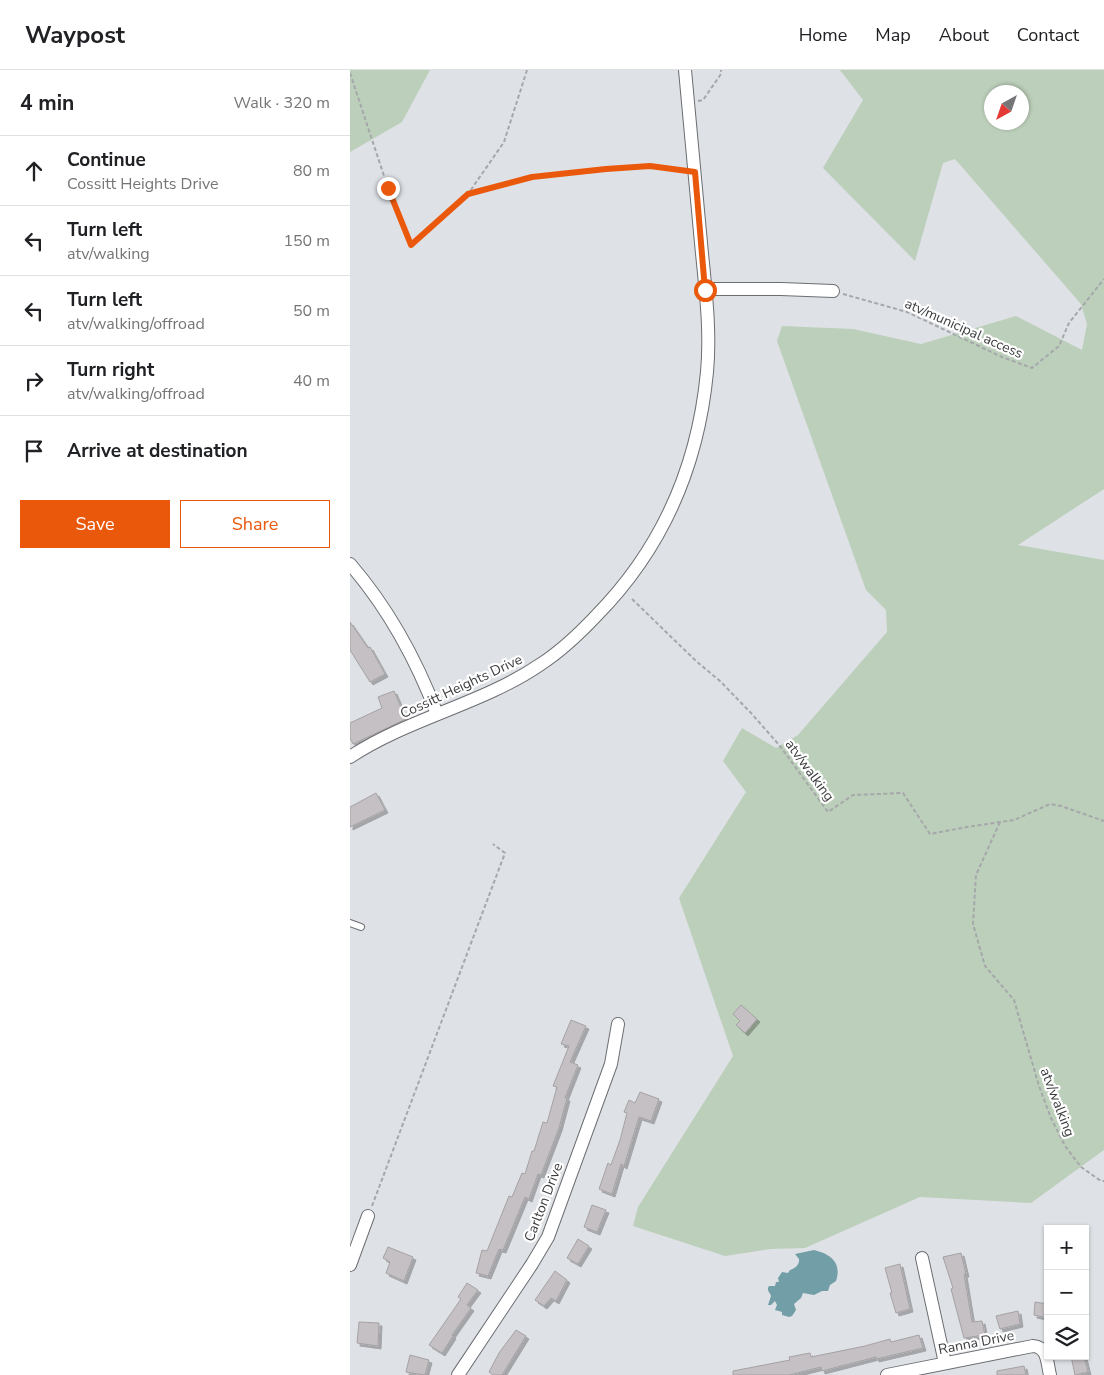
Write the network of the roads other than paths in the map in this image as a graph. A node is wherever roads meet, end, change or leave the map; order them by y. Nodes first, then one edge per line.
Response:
1 (685, 70) edge
2 (705, 289) junction
3 (833, 291) road end
4 (350, 564) edge
5 (437, 714) junction
6 (350, 757) edge
7 (350, 923) edge
8 (361, 927) dead end
9 (618, 1024) dead end
10 (368, 1216) road end
11 (922, 1258) dead end
12 (350, 1265) edge
13 (945, 1362) junction
14 (458, 1375) edge
15 (887, 1375) edge
16 (1050, 1375) edge

1 - 2 street, Cossitt Heights Drive
2 - 3 street
2 - 5 street, Cossitt Heights Drive
4 - 5 street
5 - 6 street, Cossitt Heights Drive
7 - 8 lane
9 - 14 street, Carlton Drive
10 - 12 street
11 - 13 street
13 - 15 street, Ranna Drive
13 - 16 street, Ranna Drive

